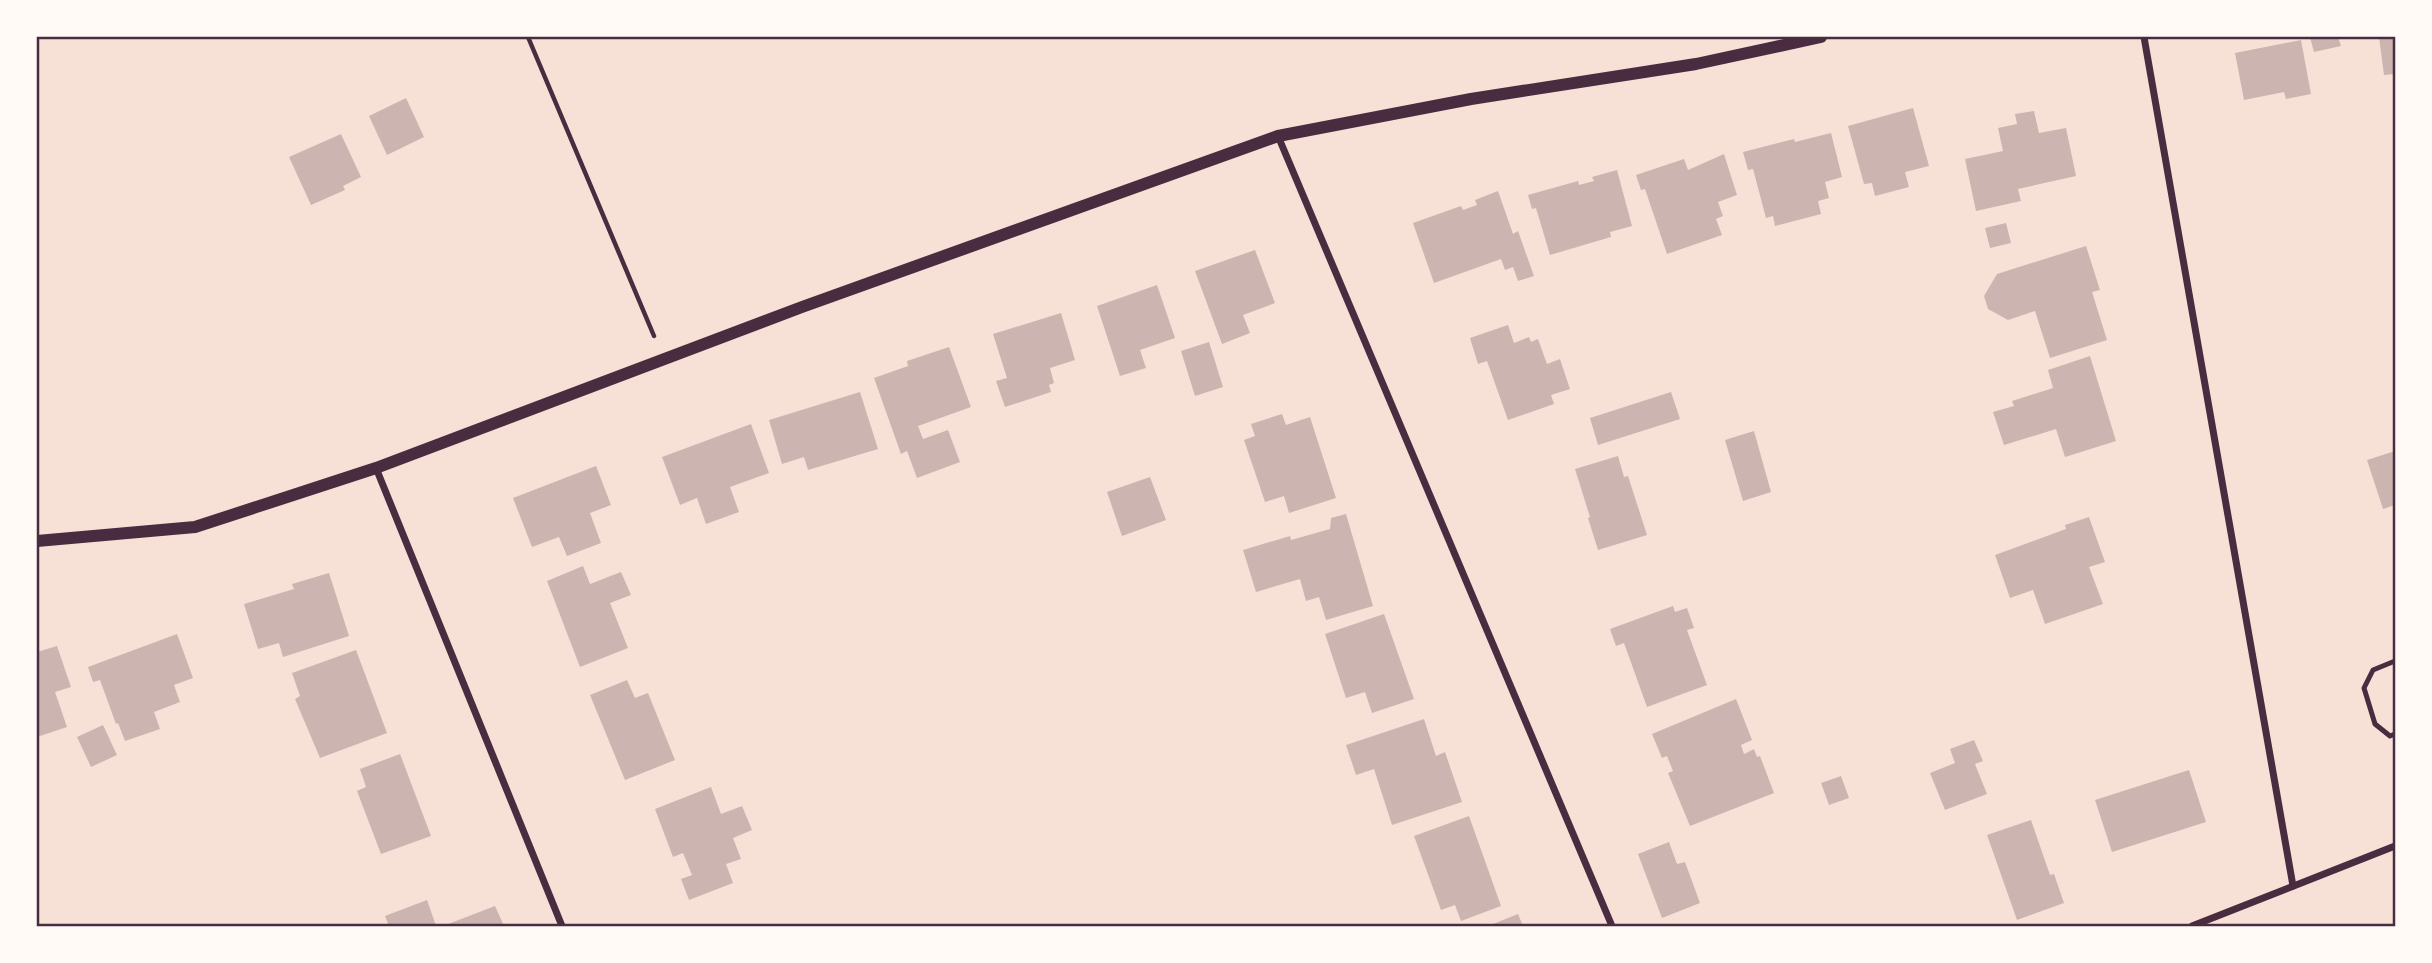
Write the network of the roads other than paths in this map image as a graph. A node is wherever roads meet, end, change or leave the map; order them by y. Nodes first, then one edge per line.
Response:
1 (1821, 37) edge
2 (2144, 37) edge
3 (1278, 136) junction
4 (376, 468) junction
5 (37, 541) edge
6 (2395, 661) edge
7 (2395, 734) edge
8 (2395, 846) edge
9 (2293, 886) junction
10 (562, 926) edge
11 (1612, 926) edge
12 (2192, 926) edge

1 - 3 street
2 - 9 street
3 - 4 street
3 - 11 street
4 - 5 street
4 - 10 street
6 - 7 lane
8 - 9 street
9 - 12 street

